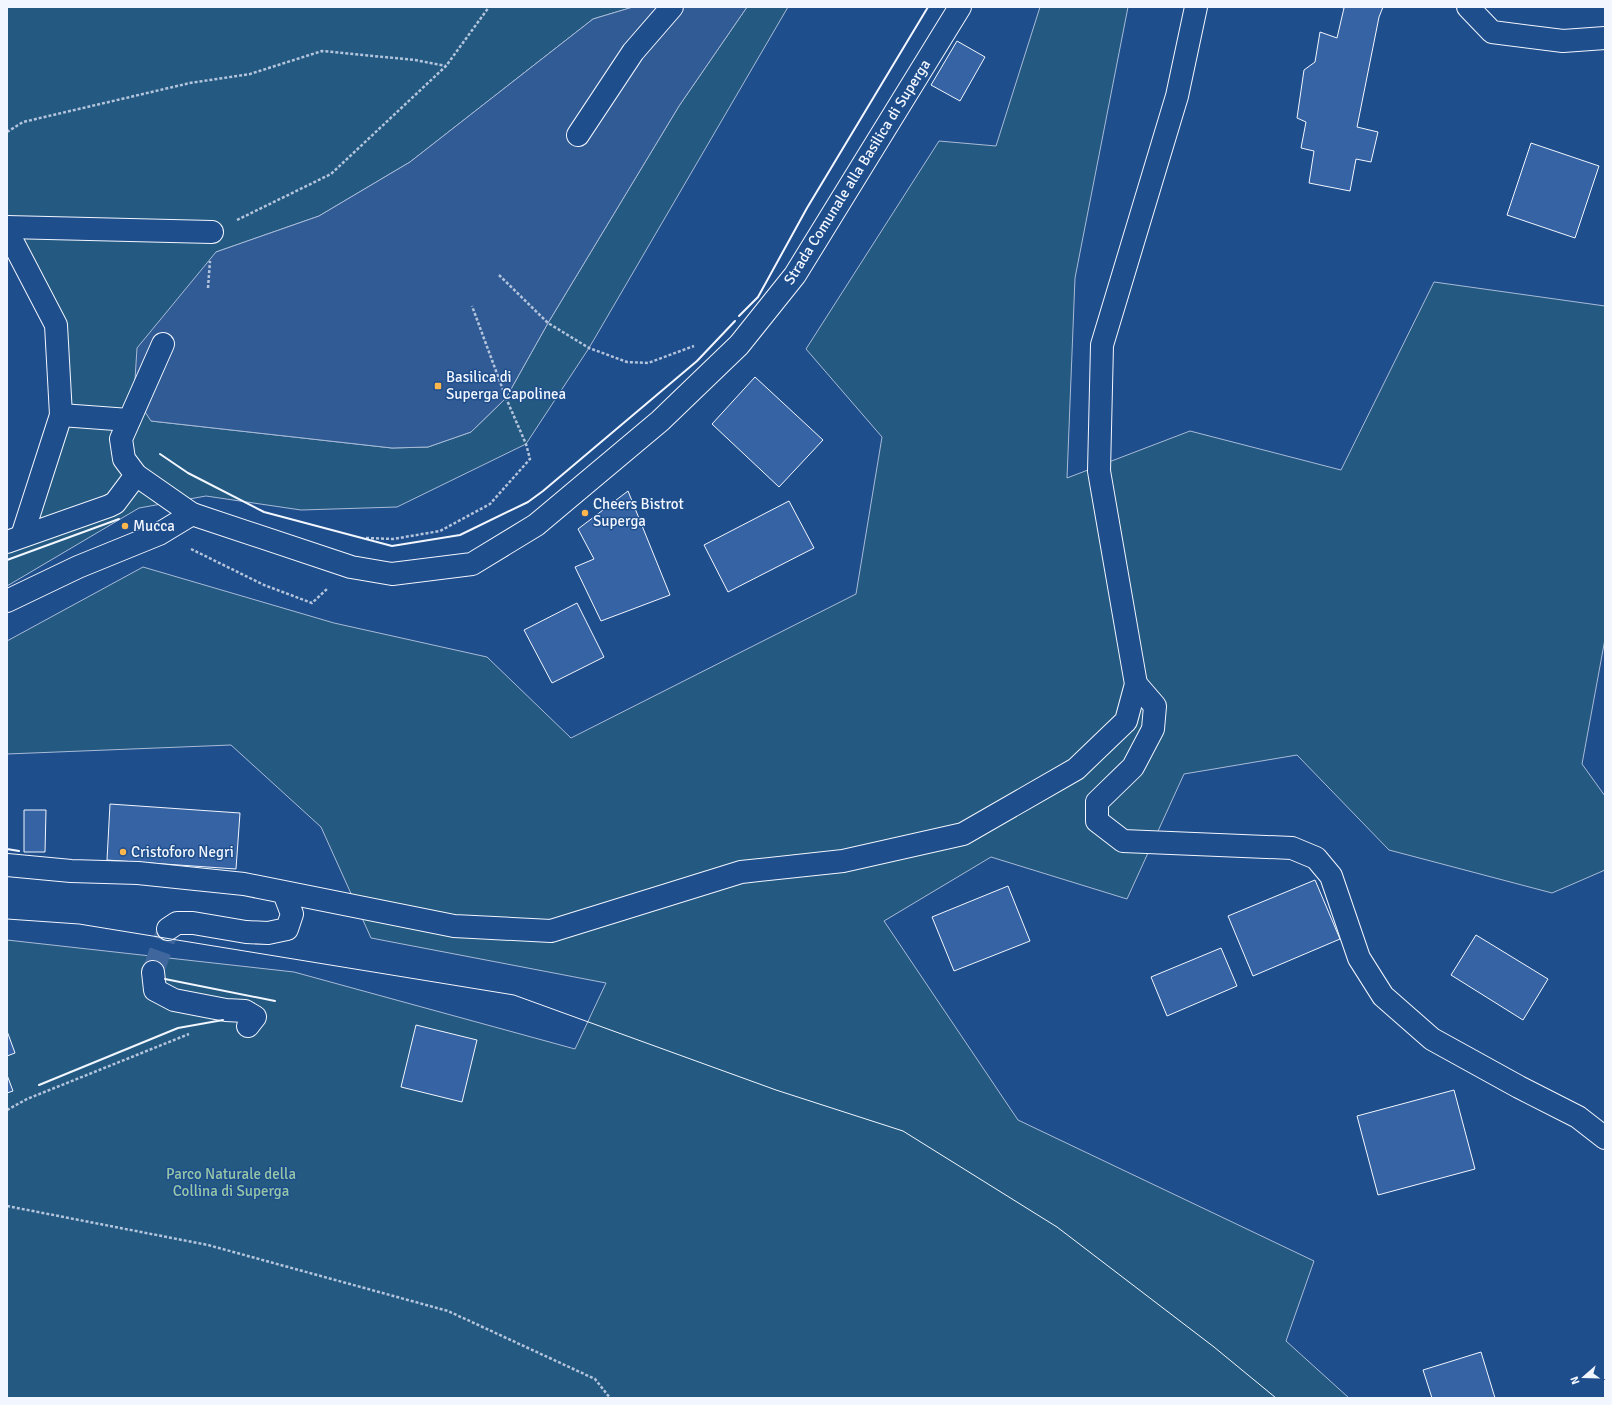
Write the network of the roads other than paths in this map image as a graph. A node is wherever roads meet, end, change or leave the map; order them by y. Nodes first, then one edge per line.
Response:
1 (672, 7) edge
2 (960, 7) edge
3 (1196, 7) edge
4 (1468, 7) edge
5 (1605, 38) edge
6 (578, 135) dead end
7 (7, 227) edge
8 (7, 230) edge
9 (212, 232) road end
10 (163, 344) dead end
11 (61, 415) junction
12 (129, 420) junction
13 (136, 475) junction
14 (192, 514) junction
15 (15, 539) edge
16 (7, 601) edge
17 (1136, 684) junction
18 (7, 865) edge
19 (284, 892) junction
20 (168, 929) dead end
21 (153, 972) tunnel mouth
22 (248, 1026) dead end
23 (1605, 1138) edge

1 - 6 street
2 - 14 street, Strada Comunale alla Basilica di Superga
3 - 17 street
4 - 5 street
7 - 9 street
8 - 11 street
10 - 12 street, Strada Comunale alla Basilica di Superga
11 - 12 street
11 - 15 street
12 - 13 street, Strada Comunale alla Basilica di Superga
13 - 14 street, Strada Comunale alla Basilica di Superga
13 - 15 street
14 - 16 street
17 - 19 street
17 - 23 street
18 - 19 street
19 - 20 street
21 - 22 street

